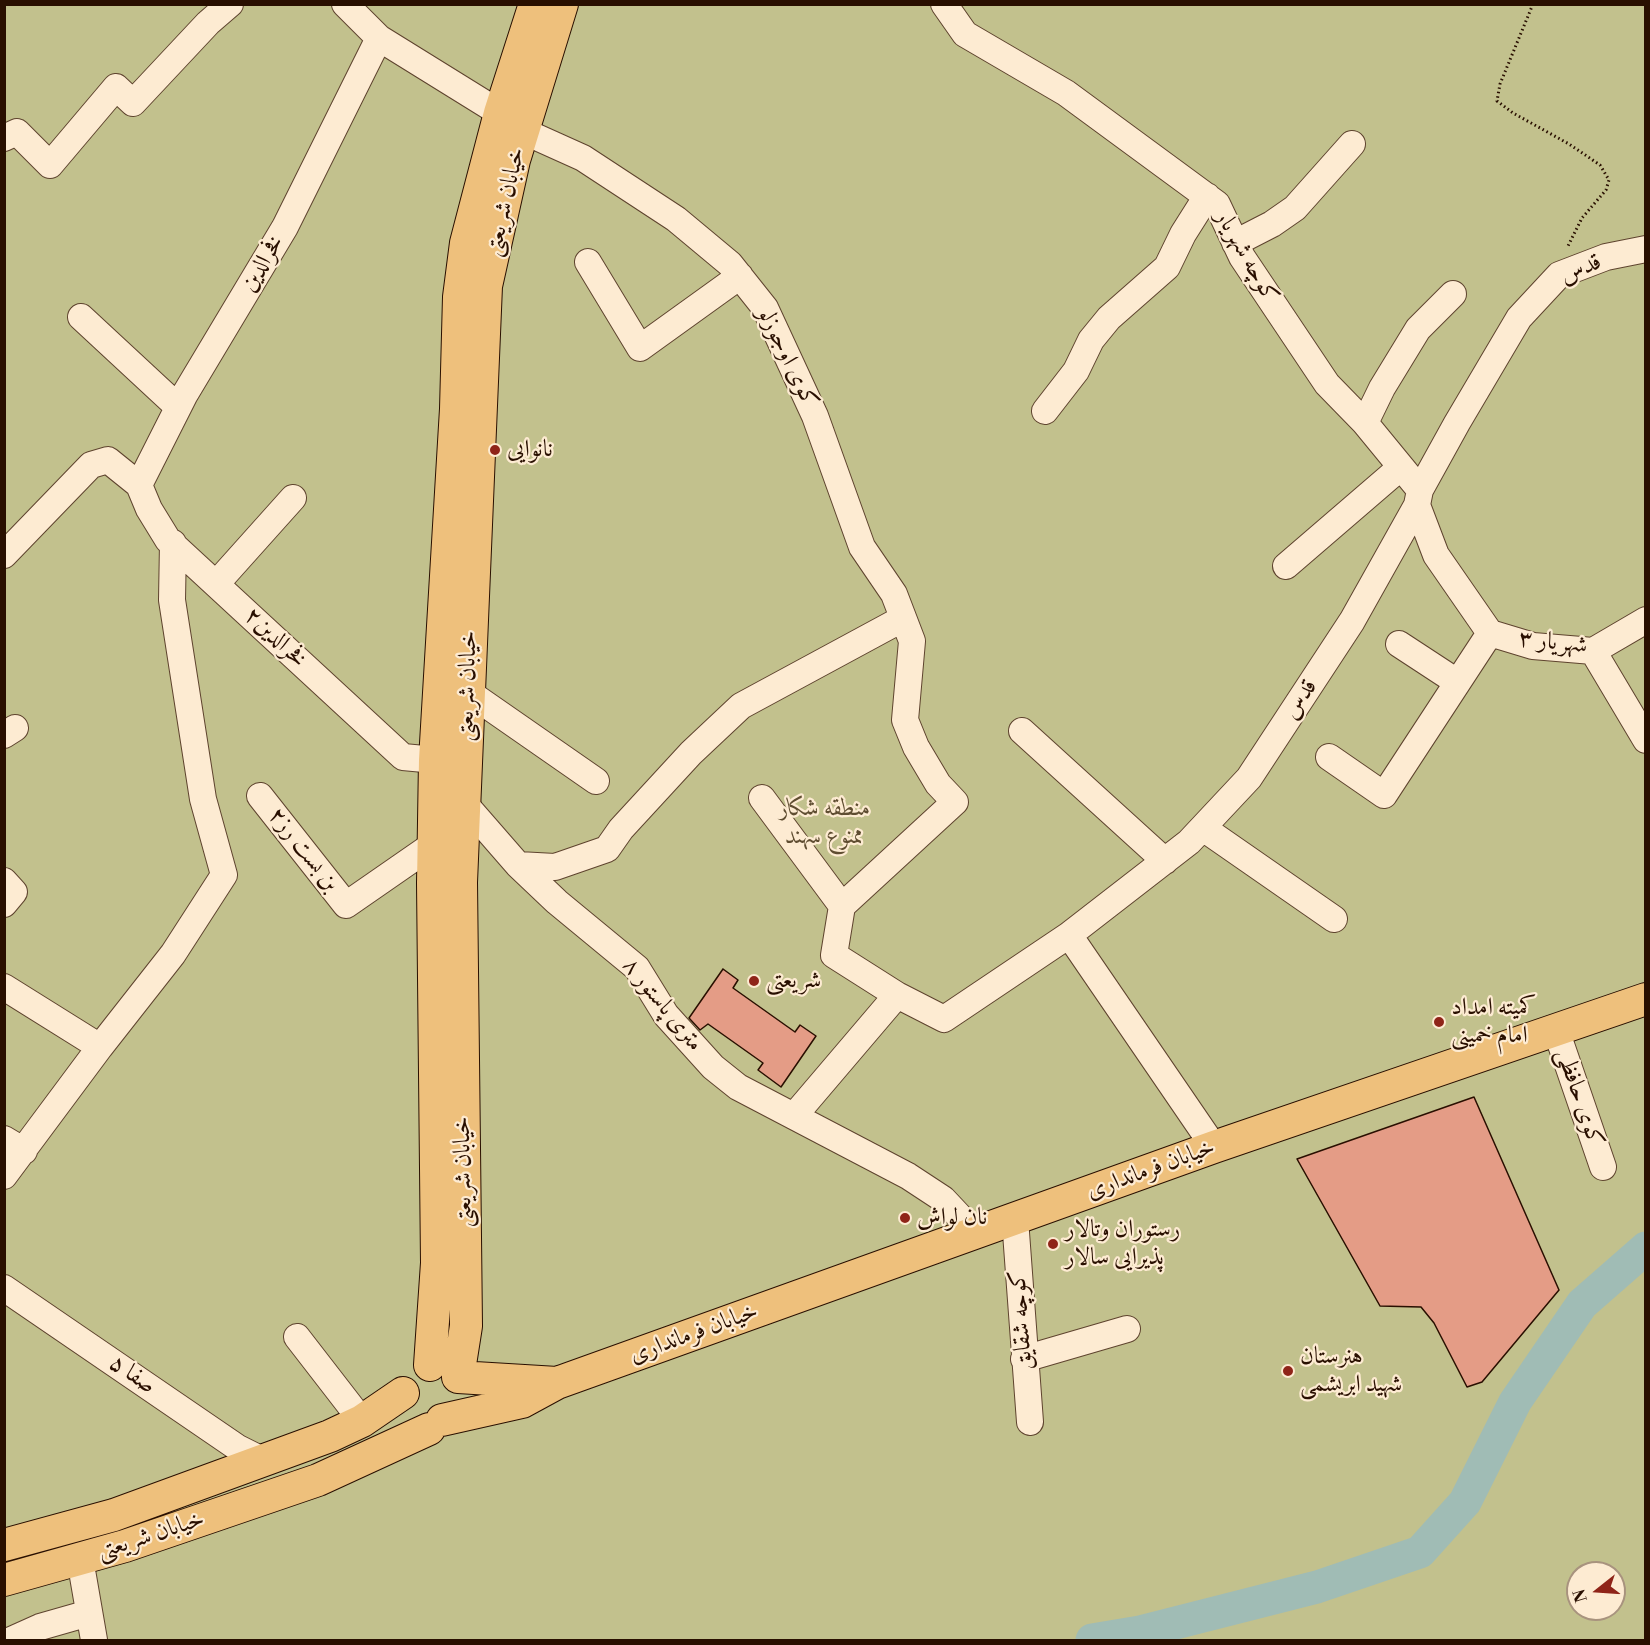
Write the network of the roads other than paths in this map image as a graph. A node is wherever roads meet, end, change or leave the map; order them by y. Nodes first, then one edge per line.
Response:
1 (230, 4) edge
2 (345, 4) edge
3 (535, 4) edge
4 (562, 4) edge
5 (944, 4) edge
6 (379, 38) junction
7 (511, 122) junction
8 (4, 138) edge
9 (1352, 144) dead end
10 (1207, 196) junction
11 (1235, 243) junction
12 (1646, 249) edge
13 (588, 262) dead end
14 (740, 276) junction
15 (1453, 294) dead end
16 (81, 317) dead end
17 (178, 407) junction
18 (1045, 411) dead end
19 (1365, 423) junction
20 (1401, 467) junction
21 (138, 485) junction
22 (1419, 497) junction
23 (292, 498) dead end
24 (462, 532) junction
25 (173, 543) junction
26 (4, 555) edge
27 (1286, 566) dead end
28 (216, 584) junction
29 (902, 619) junction
30 (1646, 620) edge
31 (1490, 633) junction
32 (1399, 644) dead end
33 (1593, 651) junction
34 (1457, 682) junction
35 (468, 692) junction
36 (1022, 731) dead end
37 (1646, 740) edge
38 (1329, 757) dead end
39 (435, 760) junction
40 (596, 781) dead end
41 (260, 796) dead end
42 (762, 798) dead end
43 (464, 803) junction
44 (1203, 828) junction
45 (434, 844) junction
46 (1165, 861) junction
47 (518, 865) junction
48 (4, 881) edge
49 (4, 904) edge
50 (842, 906) junction
51 (1334, 919) dead end
52 (1069, 935) junction
53 (4, 987) edge
54 (897, 995) junction
55 (1646, 999) edge
56 (1556, 1030) junction
57 (100, 1047) junction
58 (794, 1116) junction
59 (14, 1145) edge
60 (1214, 1148) junction
61 (1603, 1167) dead end
62 (4, 1176) edge
63 (1015, 1219) junction
64 (975, 1233) junction
65 (451, 1263) junction
66 (4, 1288) edge
67 (1127, 1329) dead end
68 (297, 1337) dead end
69 (1024, 1359) junction
70 (444, 1371) junction
71 (557, 1383) junction
72 (403, 1393) junction
73 (362, 1421) junction
74 (1030, 1422) dead end
75 (435, 1424) junction
76 (262, 1460) junction
77 (114, 1515) junction
78 (4, 1545) edge
79 (125, 1546) junction
80 (80, 1559) junction
81 (4, 1580) edge
82 (90, 1613) junction
83 (11, 1641) edge
84 (94, 1641) edge

1 - 8 street
2 - 6 street, کوی اوجوزلو
3 - 7 main road, خیابان شریعتی
4 - 7 main road, خیابان شریعتی
5 - 10 street, کوچه شهریار
6 - 7 street, کوی اوجوزلو
6 - 17 street, فخرالدین
7 - 14 street, کوی اوجوزلو
7 - 24 main road, خیابان شریعتی
9 - 11 street
10 - 11 street, کوچه شهریار
10 - 18 street
11 - 19 street, کوچه شهریار
12 - 22 street, قدس
13 - 14 street
14 - 29 street, کوی اوجوزلو
15 - 19 street
16 - 17 street
17 - 21 street, فخرالدین
19 - 20 street, کوچه شهریار
20 - 22 street, کوچه شهریار
20 - 27 street
21 - 25 street, فخرالدین۲
21 - 26 street
22 - 31 street, کوچه شهریار
22 - 44 street, قدس
23 - 28 street
24 - 35 main road, خیابان شریعتی
24 - 39 main road, خیابان شریعتی
25 - 28 street, فخرالدین۲
25 - 57 street
28 - 39 street, فخرالدین۲
29 - 47 street
29 - 50 street, کوی اوجوزلو
30 - 33 street, شهریار ۳
31 - 33 street, شهریار ۳
31 - 34 street
32 - 34 street
33 - 37 street
34 - 38 street
35 - 40 street
35 - 43 main road, خیابان شریعتی
36 - 46 street
39 - 45 main road, خیابان شریعتی
41 - 45 street, بن بست رز۲
42 - 50 street
43 - 47 street, ۸ متری پاستور
43 - 65 main road, خیابان شریعتی
44 - 46 street, قدس
44 - 51 street
45 - 65 main road, خیابان شریعتی
46 - 52 street, قدس
47 - 58 street, ۸ متری پاستور
48 - 49 street
50 - 54 street
52 - 54 street, قدس
52 - 60 street
53 - 57 street
54 - 58 street
55 - 56 main road, خیابان فرمانداری
56 - 60 main road, خیابان فرمانداری
56 - 61 street, کوی حافظی
57 - 59 street
58 - 64 street, ۸ متری پاستور
59 - 62 street
60 - 63 main road, خیابان فرمانداری
63 - 64 main road, خیابان فرمانداری
63 - 69 street, کوچه شقایق
64 - 71 main road, خیابان فرمانداری
65 - 70 main road, خیابان شریعتی
66 - 76 street, صفا ۵
67 - 69 street
68 - 73 street
69 - 74 street, کوچه شقایق
70 - 71 main road, خیابان فرمانداری
70 - 72 main road
70 - 75 main road
71 - 75 main road, خیابان فرمانداری
72 - 73 main road, خیابان شریعتی
72 - 75 main road
73 - 76 main road, خیابان شریعتی
75 - 79 main road, خیابان شریعتی
76 - 77 main road, خیابان شریعتی
77 - 78 main road, خیابان شریعتی
77 - 79 main road
79 - 80 main road, خیابان شریعتی
80 - 81 main road, خیابان شریعتی
80 - 82 street
82 - 83 street
82 - 84 street

